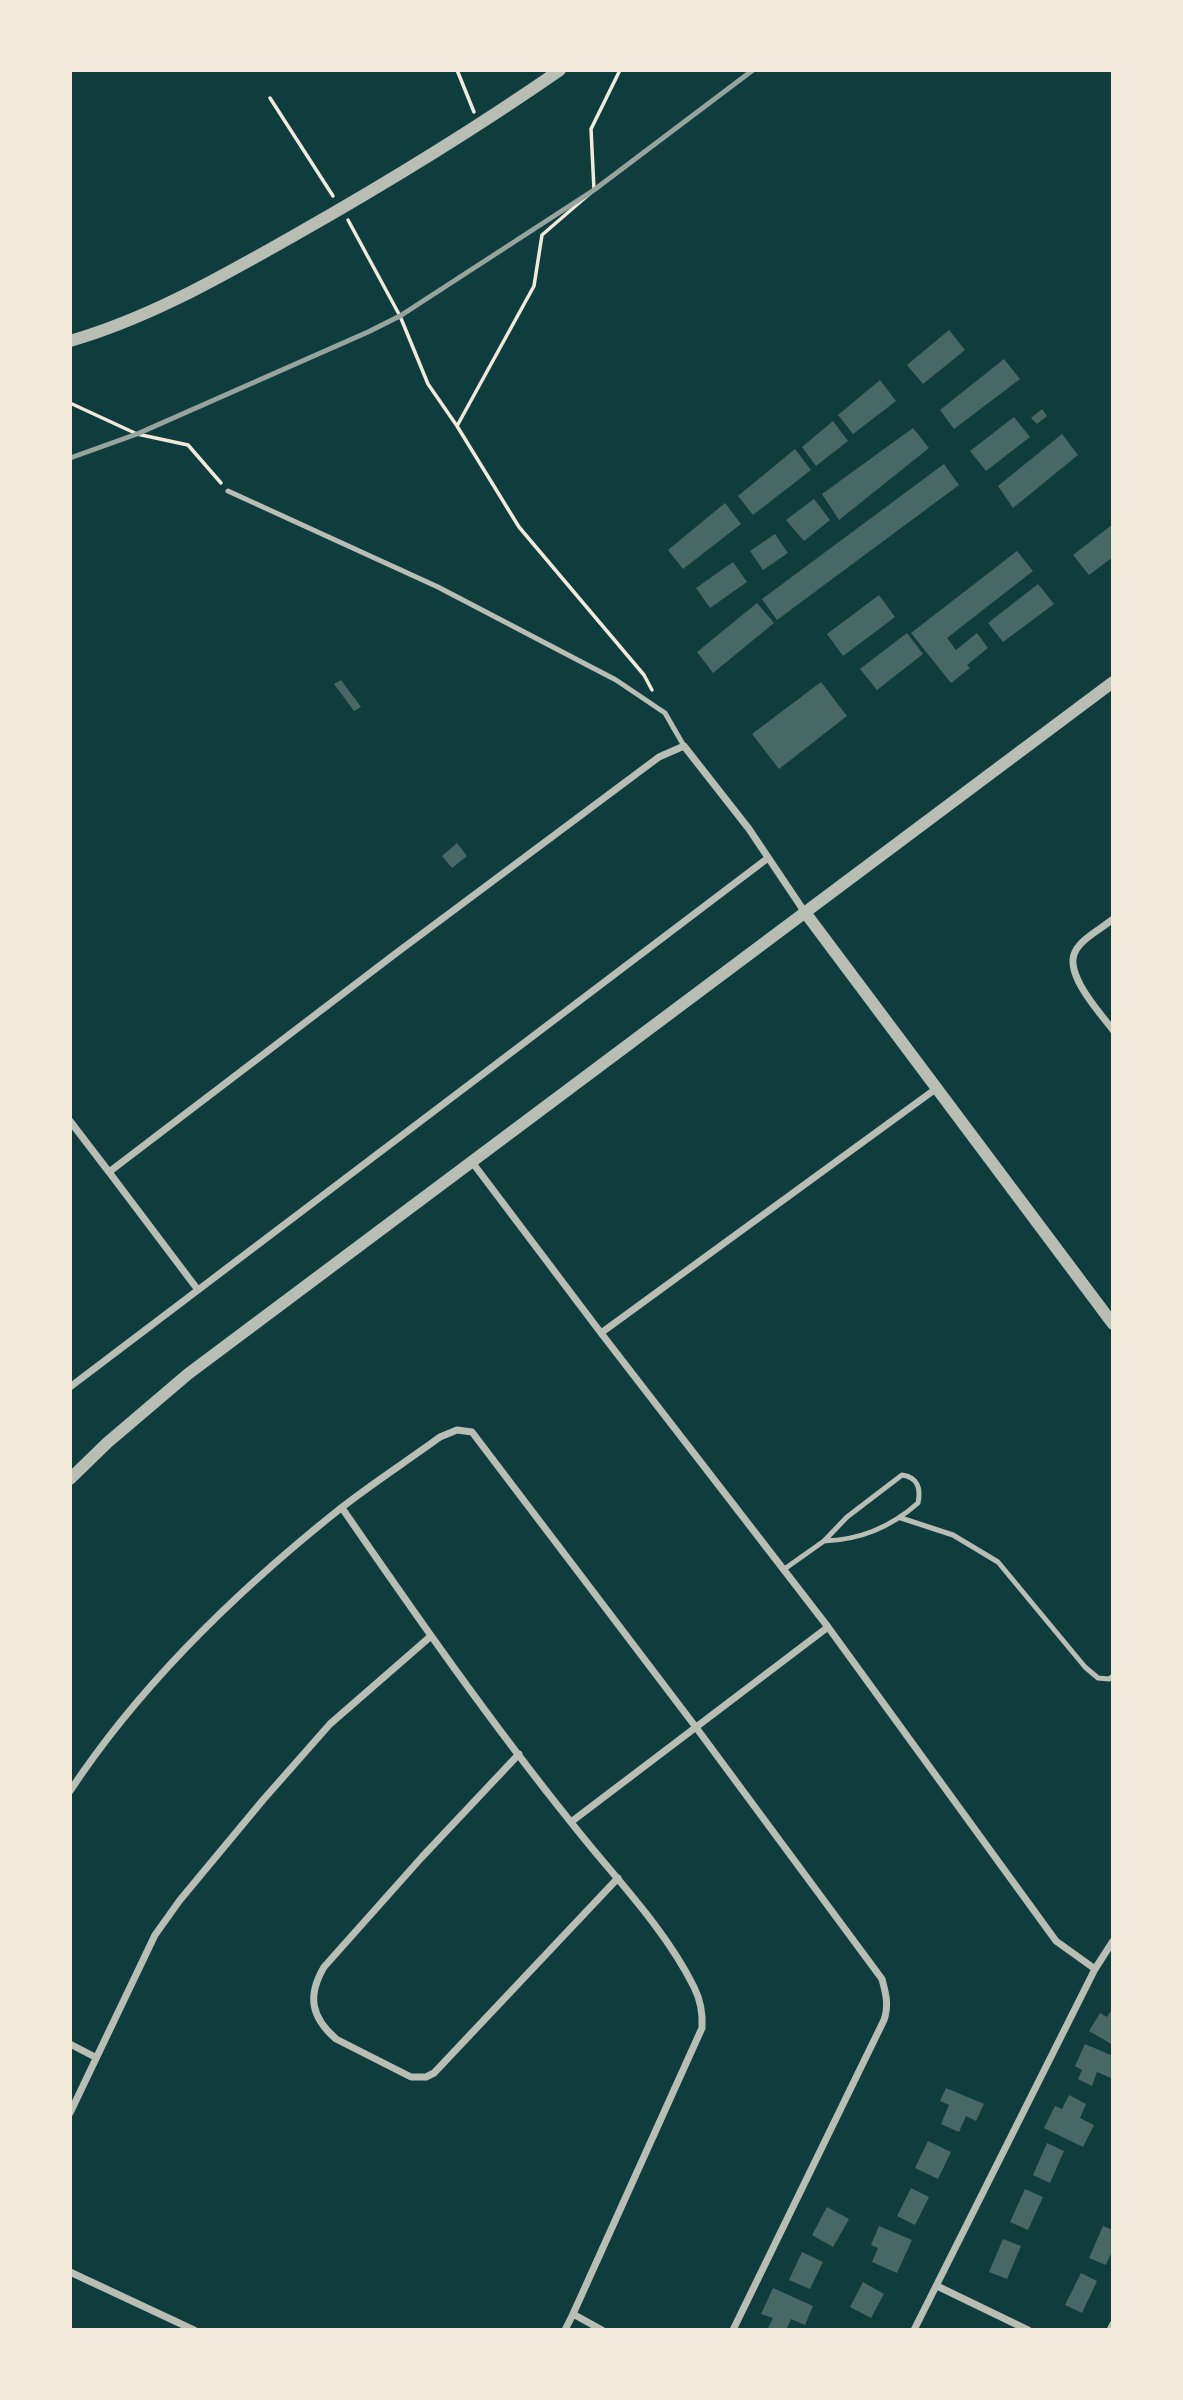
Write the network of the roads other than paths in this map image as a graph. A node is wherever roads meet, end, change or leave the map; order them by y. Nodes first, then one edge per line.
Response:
1 (561, 70) edge
2 (70, 341) edge
3 (228, 491) road end
4 (1113, 681) edge
5 (684, 746) junction
6 (768, 858) junction
7 (804, 911) junction
8 (1113, 919) edge
9 (1113, 1030) edge
10 (937, 1087) junction
11 (70, 1121) edge
12 (472, 1162) junction
13 (109, 1172) junction
14 (198, 1290) junction
15 (1113, 1325) edge
16 (601, 1333) junction
17 (71, 1384) edge
18 (70, 1479) edge
19 (342, 1507) junction
20 (901, 1518) junction
21 (824, 1541) junction
22 (783, 1570) junction
23 (828, 1628) junction
24 (431, 1636) junction
25 (1113, 1676) edge
26 (695, 1726) junction
27 (519, 1754) junction
28 (70, 1791) edge
29 (570, 1822) junction
30 (618, 1878) junction
31 (1113, 1941) edge
32 (1095, 1969) junction
33 (70, 2044) edge
34 (95, 2057) junction
35 (70, 2113) edge
36 (70, 2272) edge
37 (937, 2286) junction
38 (573, 2314) junction
39 (1113, 2324) edge
40 (194, 2330) edge
41 (565, 2330) edge
42 (602, 2330) edge
43 (733, 2330) edge
44 (914, 2330) edge
45 (1028, 2330) edge
46 (1110, 2330) edge

1 - 2 street
3 - 5 lane
4 - 7 street
5 - 6 street
5 - 13 street
6 - 7 street
6 - 14 street
7 - 10 street
7 - 12 street
8 - 9 street
10 - 15 street
10 - 16 street
11 - 13 street
12 - 16 street
12 - 18 street
13 - 14 street
14 - 17 street
16 - 22 street
19 - 24 street
19 - 26 street
19 - 28 street
20 - 21 lane
20 - 21 lane
20 - 25 lane
21 - 22 lane
22 - 23 street
23 - 26 street
23 - 32 street
24 - 27 street
24 - 34 street
26 - 29 street
26 - 43 street
27 - 29 street
27 - 30 street
29 - 30 street
30 - 38 street
31 - 32 street
32 - 37 street
33 - 34 street
34 - 35 street
36 - 40 street
37 - 44 street
37 - 45 street
38 - 41 street
38 - 42 street
39 - 46 street

